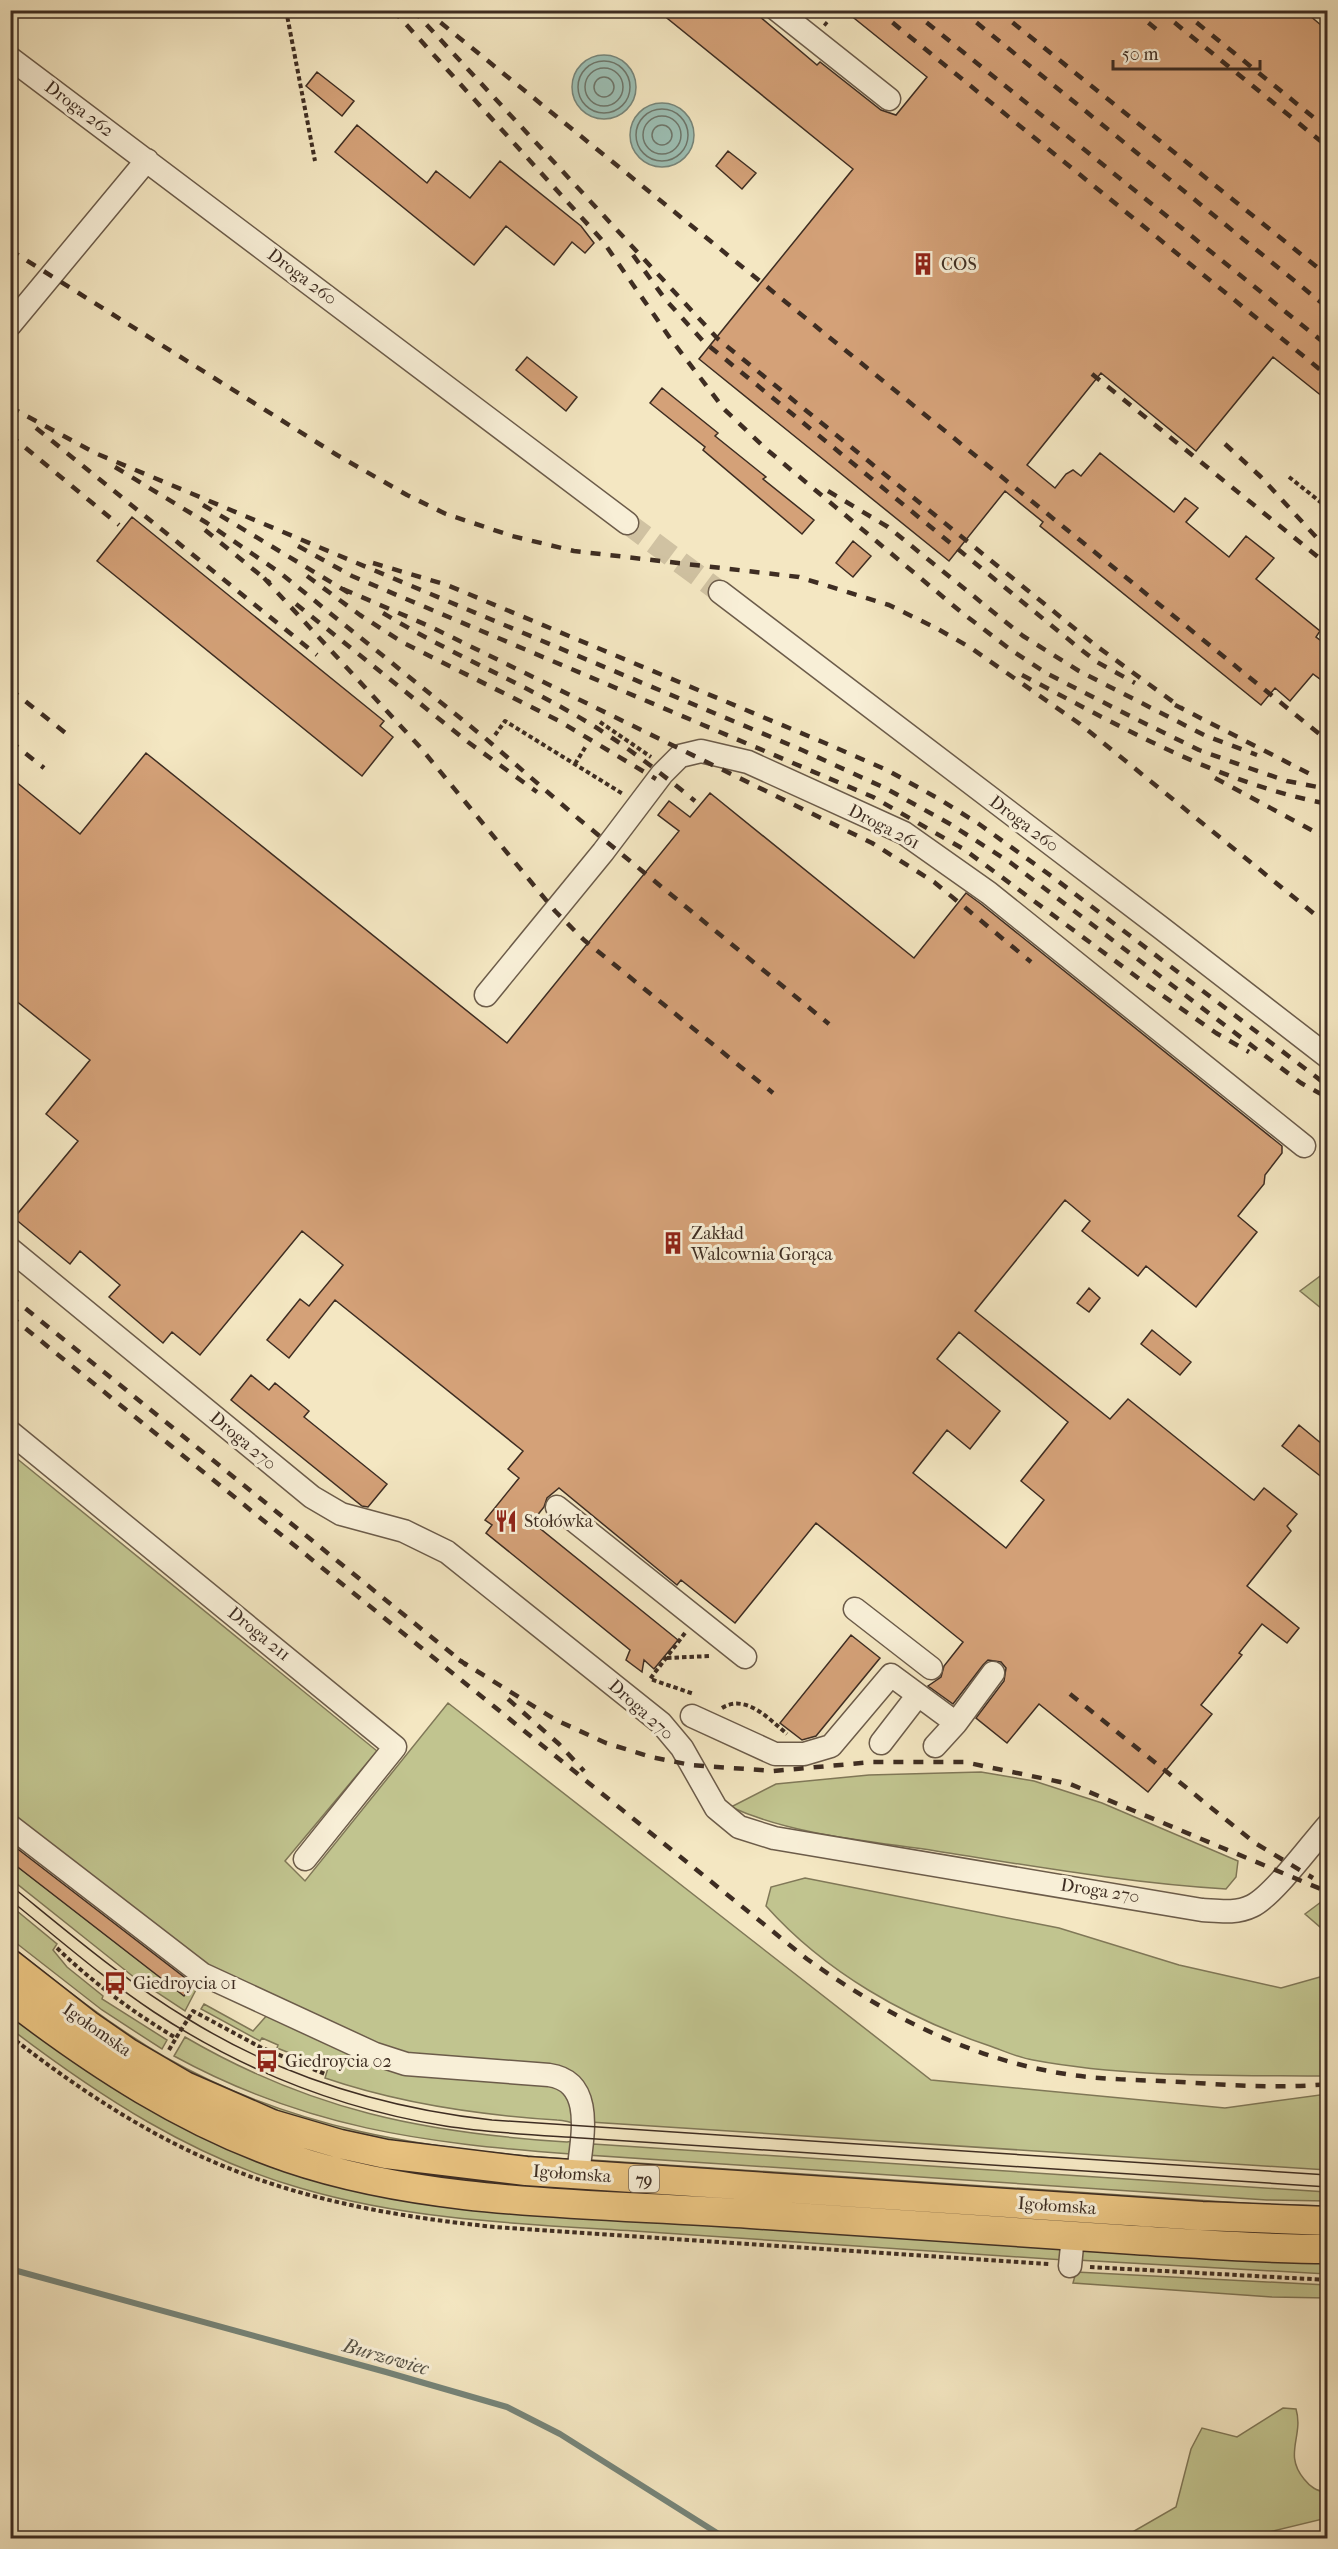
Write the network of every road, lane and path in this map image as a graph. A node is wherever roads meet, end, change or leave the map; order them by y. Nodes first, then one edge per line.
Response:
1 (286, 10) edge
2 (777, 10) edge
3 (10, 58) edge
4 (889, 99) dead end
5 (147, 160) junction
6 (315, 161) dead end
7 (10, 325) edge
8 (1289, 477) dead end
9 (1328, 508) edge
10 (627, 523) tunnel mouth
11 (720, 592) tunnel mouth
12 (600, 722) dead end
13 (495, 735) dead end
14 (586, 746) dead end
15 (575, 764) junction
16 (667, 768) junction
17 (639, 804) junction
18 (486, 995) dead end
19 (1328, 1057) edge
20 (1304, 1146) dead end
21 (10, 1249) edge
22 (10, 1432) edge
23 (557, 1507) dead end
24 (855, 1609) dead end
25 (696, 1618) junction
26 (743, 1656) joint
27 (666, 1658) junction
28 (931, 1668) dead end
29 (993, 1673) dead end
30 (918, 1695) junction
31 (695, 1706) joint
32 (716, 1713) dead end
33 (956, 1723) junction
34 (881, 1743) dead end
35 (935, 1746) dead end
36 (804, 1754) junction
37 (1328, 1825) edge
38 (10, 1826) edge
39 (305, 1859) dead end
40 (57, 1948) dead end
41 (10, 1964) edge
42 (10, 1998) edge
43 (176, 2038) junction
44 (166, 2054) dead end
45 (325, 2074) dead end
46 (578, 2175) junction
47 (1328, 2222) edge
48 (1073, 2236) junction
49 (1328, 2249) edge
50 (1070, 2266) dead end

1 - 6 path
2 - 4 lane
3 - 5 lane, Droga 262
5 - 7 lane
5 - 10 lane, Droga 260
8 - 9 path
11 - 19 lane, Droga 260
12 - 16 path
13 - 15 path
14 - 15 path
15 - 17 path
16 - 17 lane, Droga 261
16 - 20 lane, Droga 261
17 - 18 lane, Droga 261
21 - 37 lane, Droga 270
22 - 39 lane, Droga 211
23 - 25 lane
24 - 28 lane
25 - 26 lane
25 - 27 path
26 - 27 path
27 - 31 path
29 - 33 lane
30 - 33 lane
30 - 34 lane
30 - 36 lane
31 - 36 lane
32 - 36 path
33 - 35 lane
38 - 46 lane
40 - 43 path
41 - 46 main road, Igołomska / 79
42 - 48 main road, Igołomska / 79
43 - 44 path
43 - 45 path
46 - 47 main road, Igołomska / 79
48 - 49 main road, Igołomska / 79
48 - 50 lane

